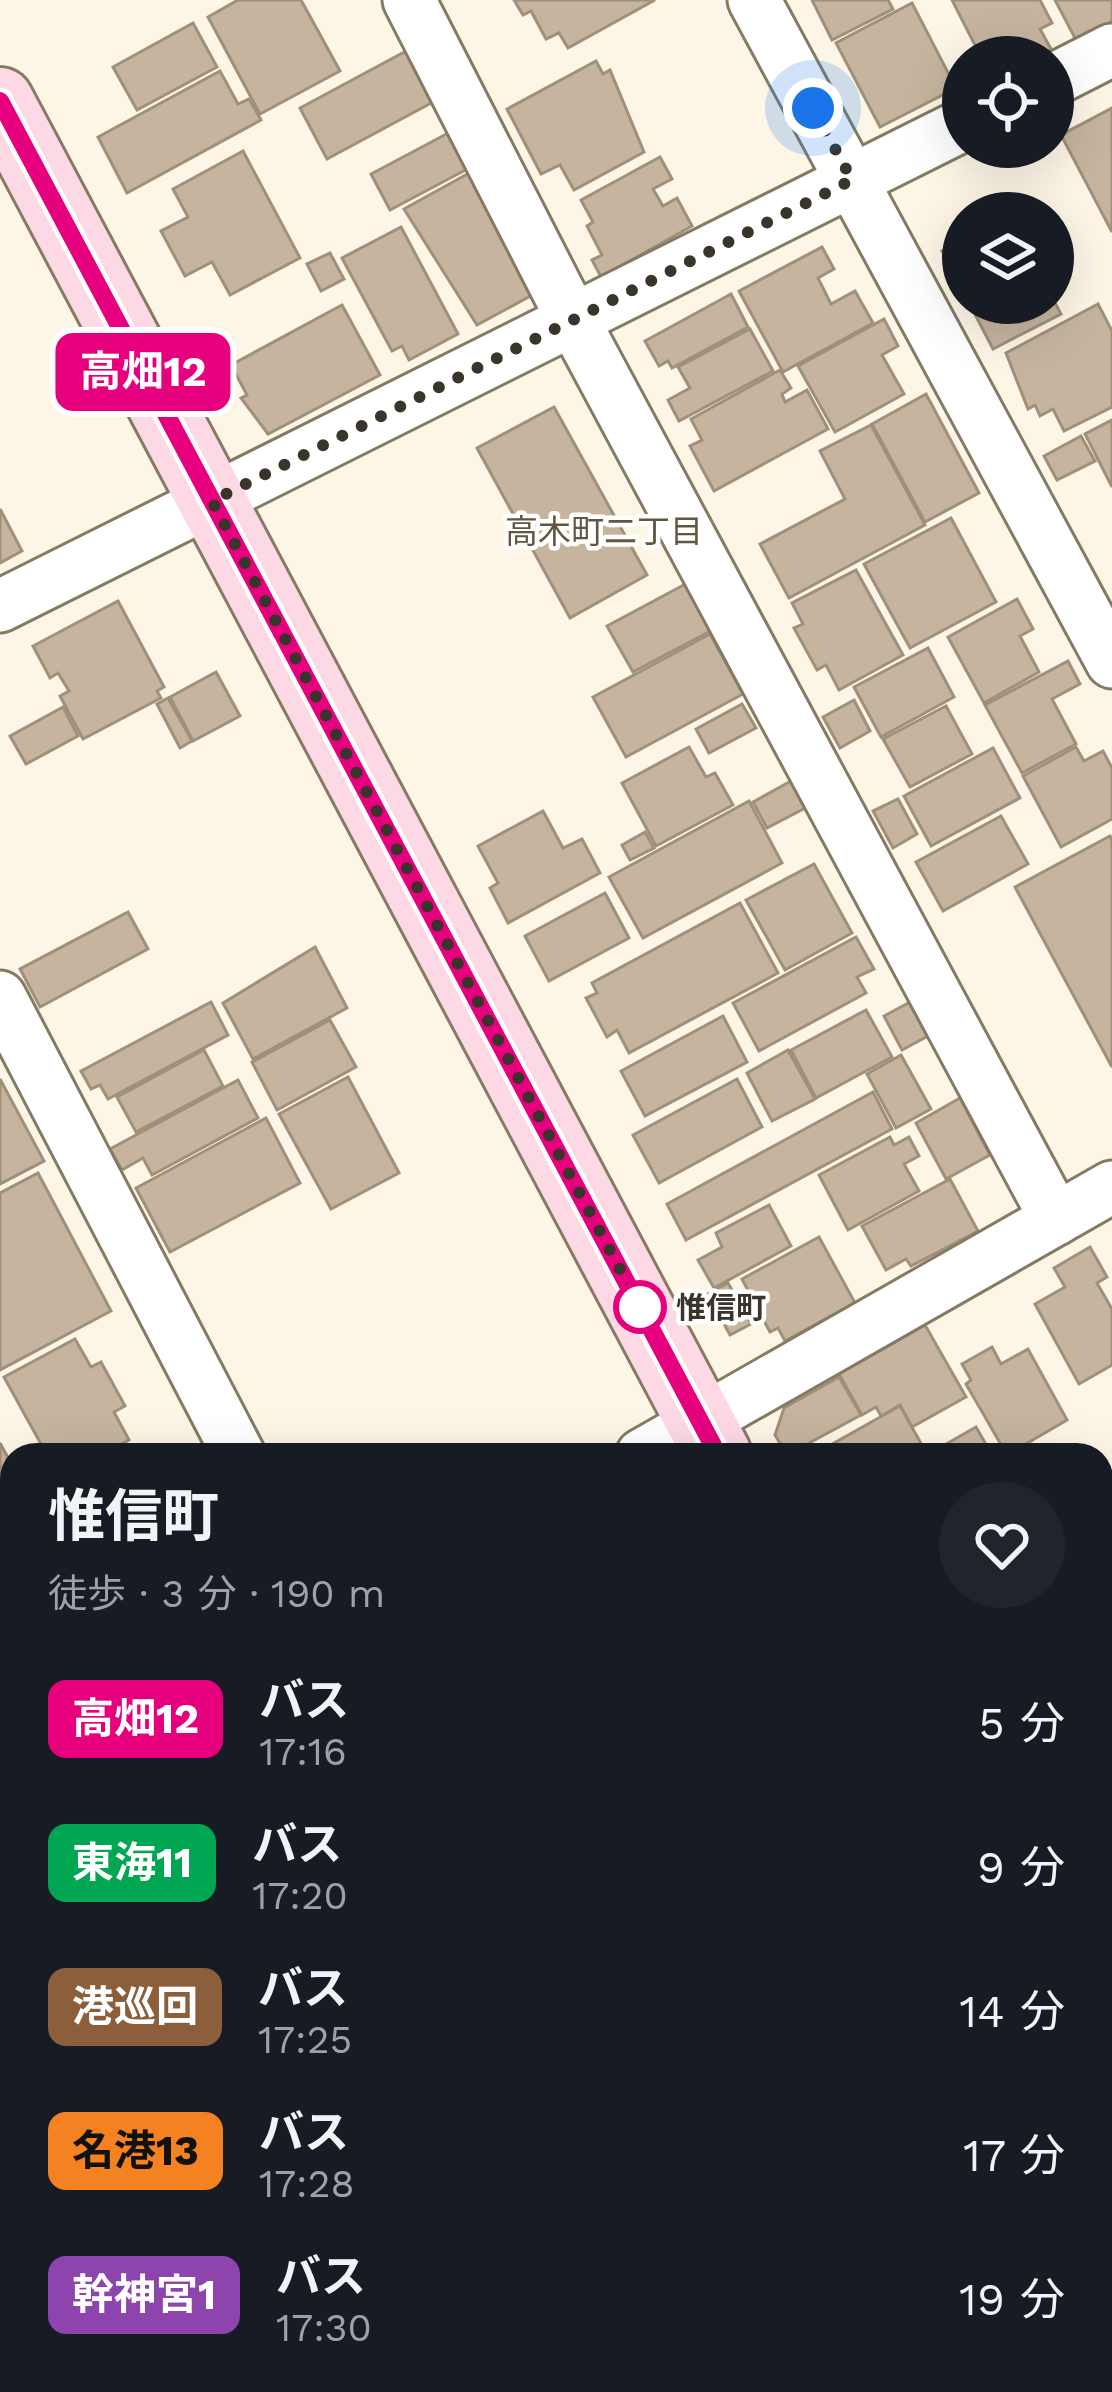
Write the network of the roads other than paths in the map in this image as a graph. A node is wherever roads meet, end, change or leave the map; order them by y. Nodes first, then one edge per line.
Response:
1 (409, 0) edge
2 (754, 0) edge
3 (1112, 50) edge
4 (1074, 69) edge
5 (0, 101) edge
6 (942, 135) edge
7 (852, 180) junction
8 (573, 320) junction
9 (212, 501) junction
10 (0, 606) edge
11 (1112, 662) edge
12 (0, 997) edge
13 (1112, 1187) edge
14 (1055, 1219) junction
15 (709, 1438) edge
16 (232, 1443) edge

1 - 8 street
2 - 7 street
3 - 4 street
5 - 9 main road
6 - 7 street
7 - 8 street
7 - 11 street
8 - 9 street
8 - 14 street
9 - 10 street
9 - 15 main road
12 - 16 street
13 - 14 street
14 - 15 street

